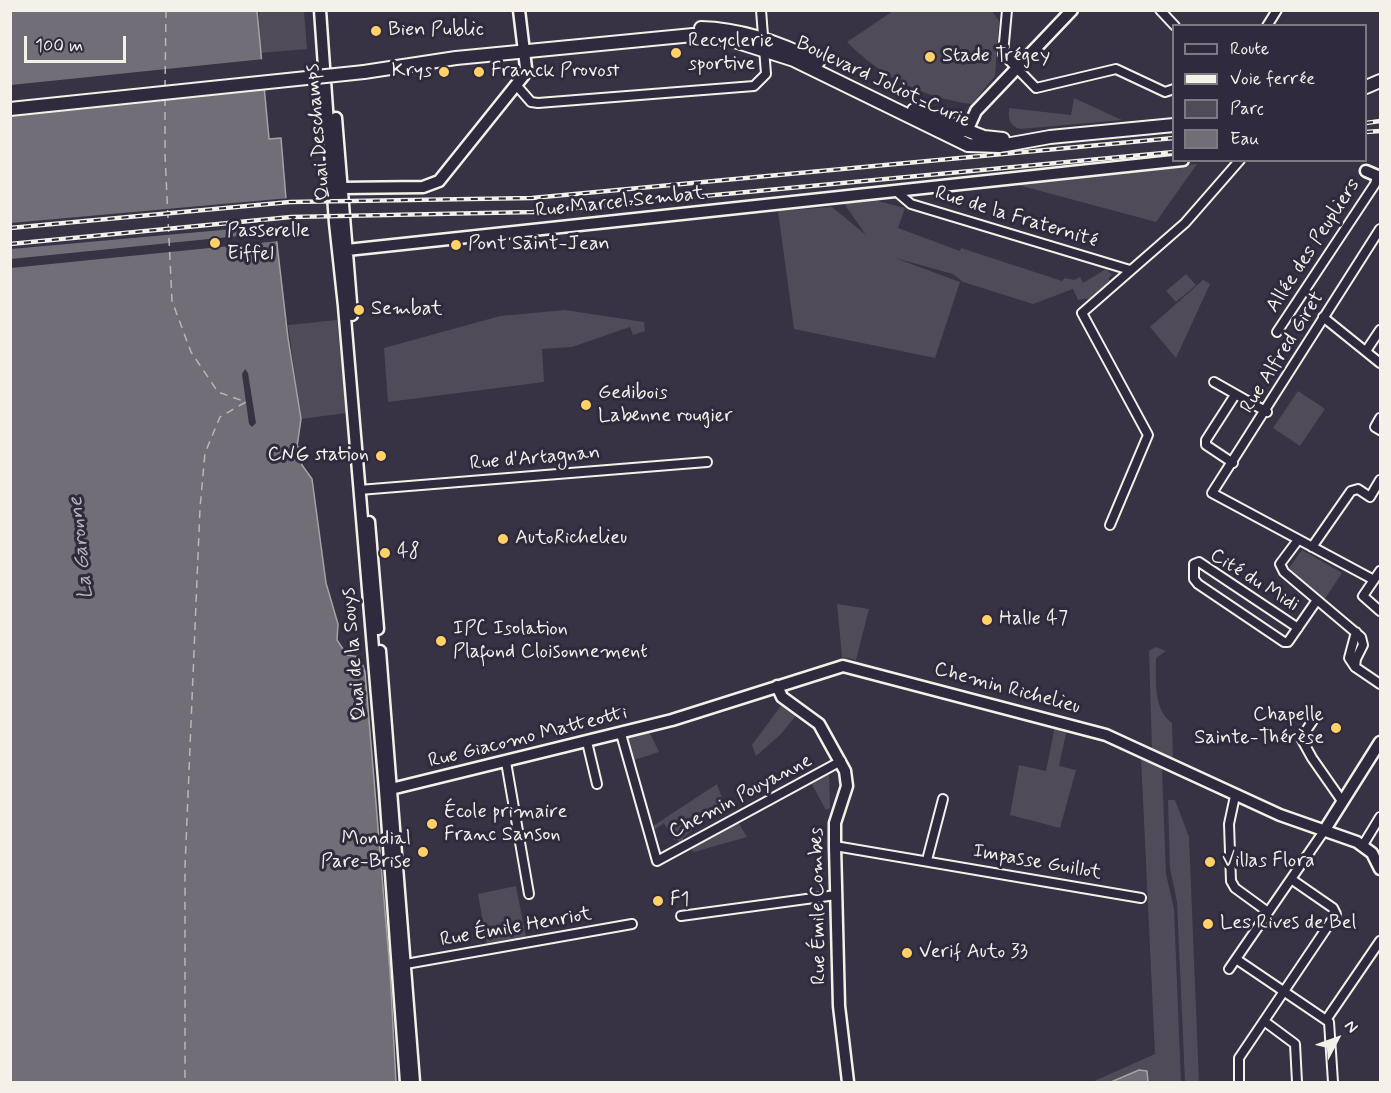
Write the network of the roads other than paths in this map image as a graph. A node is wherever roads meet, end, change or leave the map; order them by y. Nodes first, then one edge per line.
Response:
1 (320, 10) edge
2 (327, 10) edge
3 (519, 10) edge
4 (761, 10) edge
5 (1007, 10) edge
6 (1072, 10) edge
7 (1160, 10) edge
8 (1277, 10) edge
9 (1173, 24) edge
10 (1268, 24) edge
11 (763, 44) junction
12 (524, 48) junction
13 (363, 68) junction
14 (1017, 69) junction
15 (517, 86) junction
16 (1172, 88) edge
17 (10, 102) edge
18 (10, 109) edge
19 (908, 115) junction
20 (1172, 119) edge
21 (1172, 125) edge
22 (967, 131) junction
23 (1172, 161) edge
24 (1238, 162) edge
25 (1366, 171) dead end
26 (1379, 177) edge
27 (339, 184) junction
28 (897, 192) junction
29 (335, 223) joint
30 (1380, 230) edge
31 (342, 254) junction
32 (1130, 270) junction
33 (1323, 317) junction
34 (1380, 330) edge
35 (1277, 332) dead end
36 (1366, 351) junction
37 (1380, 363) edge
38 (1214, 382) dead end
39 (1235, 395) junction
40 (1267, 412) junction
41 (1380, 418) edge
42 (1380, 430) edge
43 (707, 462) dead end
44 (1233, 463) junction
45 (1380, 480) edge
46 (363, 490) junction
47 (1110, 525) dead end
48 (1298, 540) junction
49 (1312, 547) junction
50 (1380, 571) edge
51 (1374, 580) junction
52 (1317, 600) junction
53 (1380, 611) edge
54 (1298, 628) junction
55 (1380, 684) edge
56 (777, 686) junction
57 (1314, 719) dead end
58 (672, 720) joint
59 (621, 734) junction
60 (587, 742) junction
61 (1380, 742) edge
62 (841, 761) junction
63 (506, 762) junction
64 (597, 784) dead end
65 (388, 790) junction
66 (1235, 796) junction
67 (943, 799) dead end
68 (1342, 801) junction
69 (1380, 817) edge
70 (1324, 831) junction
71 (1363, 845) junction
72 (836, 846) junction
73 (927, 861) junction
74 (1380, 869) edge
75 (1291, 879) junction
76 (529, 894) dead end
77 (836, 895) junction
78 (1141, 898) dead end
79 (1268, 912) junction
80 (681, 916) dead end
81 (632, 924) dead end
82 (1380, 941) edge
83 (1236, 959) junction
84 (402, 964) junction
85 (1229, 969) dead end
86 (1283, 992) junction
87 (1326, 1020) junction
88 (1264, 1021) junction
89 (406, 1083) edge
90 (414, 1083) edge
91 (848, 1083) edge
92 (1239, 1083) edge
93 (1297, 1083) edge
94 (1333, 1083) edge

1 - 27 street, Quai Deschamps
2 - 27 street, Quai Deschamps
3 - 12 street
4 - 11 street
5 - 14 street
6 - 14 street
7 - 9 street
8 - 10 street
11 - 12 main road, Boulevard Joliot-Curie
11 - 15 street
11 - 19 main road, Boulevard Joliot-Curie
11 - 22 main road, Boulevard Joliot-Curie
12 - 13 main road, Boulevard Joliot-Curie
12 - 15 street
13 - 17 main road
13 - 18 main road, bridge
14 - 16 street
14 - 22 street
15 - 27 street
19 - 21 main road, Boulevard Joliot-Curie
19 - 22 street
20 - 22 main road, Boulevard Joliot-Curie
23 - 28 street, Rue Marcel Sembat
24 - 32 street
25 - 26 street
26 - 35 street, Allée des Peupliers
27 - 29 street, Quai Deschamps
27 - 31 street, Quai Deschamps
28 - 31 street, Rue Marcel Sembat
28 - 32 street, Rue de la Fraternité
29 - 31 street, Quai de la Souys
30 - 33 street, Rue Alfred Giret
31 - 46 street, Quai de la Souys
32 - 47 street
33 - 36 street
33 - 40 street, Rue Alfred Giret
34 - 36 street
36 - 37 street
38 - 39 street
39 - 40 street
39 - 44 street
40 - 44 street, Rue Alfred Giret
41 - 42 street
43 - 46 street, Rue d'Artagnan
44 - 48 street, Rue Alfred Giret
45 - 49 street
46 - 65 street, Quai de la Souys
48 - 49 street
48 - 52 street, Cité du Midi
49 - 51 street
50 - 51 street
51 - 53 street
52 - 54 street, Cité du Midi
52 - 55 street, Cité du Midi
54 - 54 street, Cité du Midi
56 - 58 street, Chemin Richelieu
56 - 62 street, Rue Émile Combes
56 - 66 street, Chemin Richelieu
57 - 68 street
58 - 59 street, Rue Giacomo Matteotti
59 - 60 street, Rue Giacomo Matteotti
59 - 62 street, Chemin Pouyanne
60 - 63 street, Rue Giacomo Matteotti
60 - 64 street
61 - 68 street
62 - 72 street, Rue Émile Combes
63 - 65 street, Rue Giacomo Matteotti
63 - 76 street
65 - 84 street, Quai de la Souys
66 - 70 street, Chemin Richelieu
66 - 79 street
67 - 73 street
68 - 70 street
69 - 71 street
70 - 71 street, Chemin Richelieu
70 - 75 street
71 - 74 street
72 - 73 street, Impasse Guillot
72 - 77 street, Rue Émile Combes
73 - 78 street, Impasse Guillot
75 - 79 street
75 - 86 street
77 - 80 street
77 - 91 street, Rue Émile Combes
79 - 83 street
81 - 84 street, Rue Émile Henriot
82 - 87 street
83 - 85 street
83 - 86 street
84 - 89 street, Quai de la Souys
84 - 90 street, Quai de la Souys
86 - 87 street
86 - 88 street
87 - 94 street
88 - 92 street
88 - 93 street

